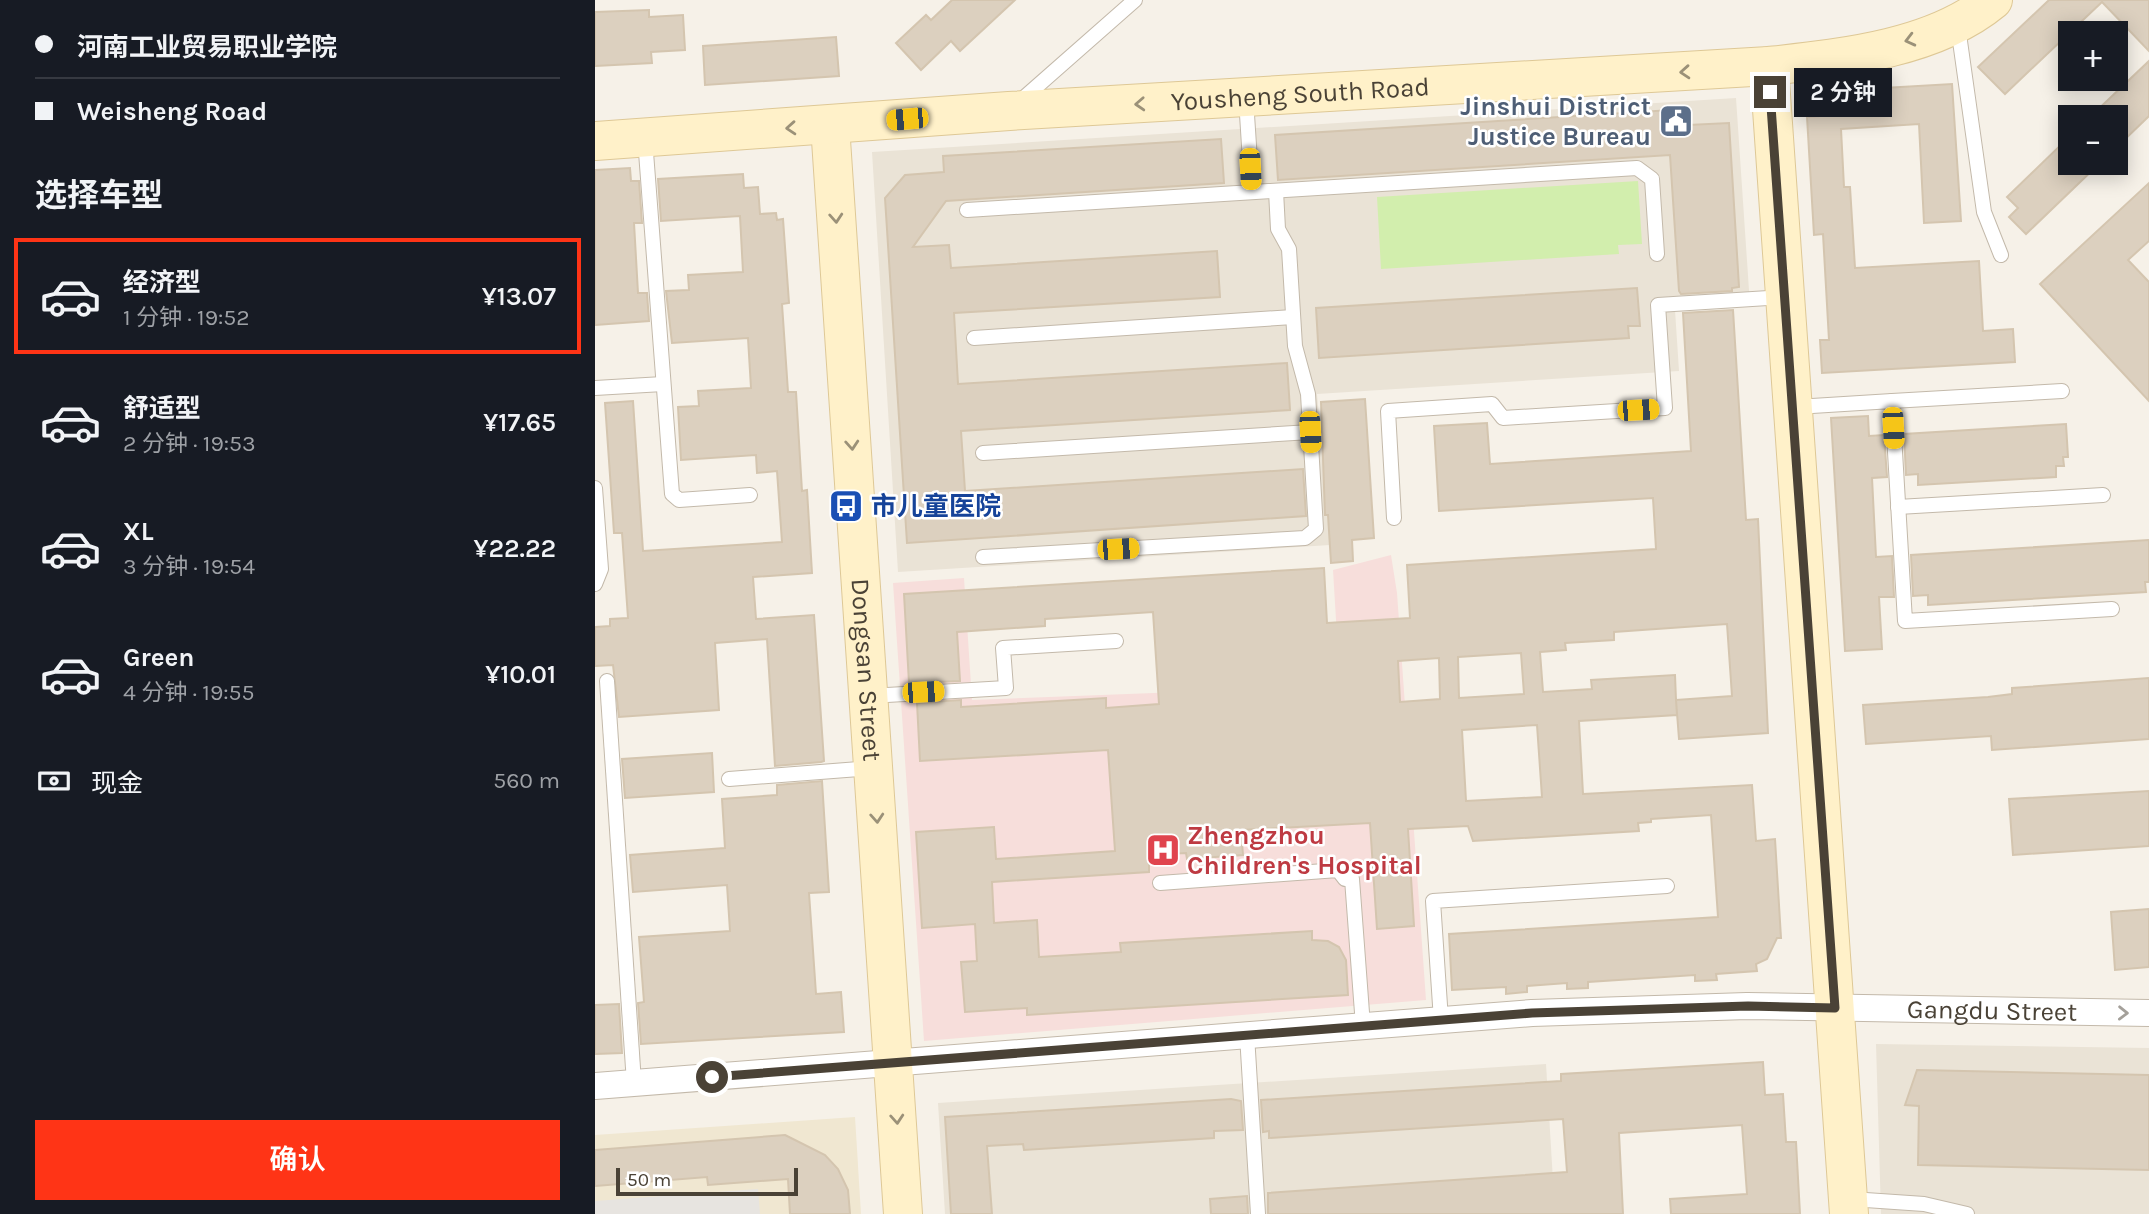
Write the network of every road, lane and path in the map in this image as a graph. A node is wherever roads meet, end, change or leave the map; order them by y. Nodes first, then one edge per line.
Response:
1 (1135, 0) edge
2 (1993, 0) edge
3 (1957, 24) junction
4 (1769, 66) junction
5 (1246, 99) junction
6 (1009, 111) junction
7 (830, 125) junction
8 (645, 137) junction
9 (595, 141) edge
10 (1276, 191) junction
11 (1252, 192) junction
12 (967, 210) dead end
13 (1657, 254) dead end
14 (2001, 255) dead end
15 (1785, 297) junction
16 (1293, 317) junction
17 (974, 338) dead end
18 (663, 384) junction
19 (595, 388) edge
20 (2062, 391) dead end
21 (1892, 401) junction
22 (1793, 408) junction
23 (1310, 432) junction
24 (983, 453) dead end
25 (595, 488) edge
26 (750, 495) dead end
27 (2103, 495) dead end
28 (1898, 507) junction
29 (1394, 518) dead end
30 (983, 557) dead end
31 (595, 584) edge
32 (2112, 609) dead end
33 (1116, 640) dead end
34 (607, 681) dead end
35 (869, 696) junction
36 (873, 768) junction
37 (729, 779) dead end
38 (1160, 883) dead end
39 (1667, 886) dead end
40 (1835, 1008) junction
41 (2149, 1013) edge
42 (1441, 1020) junction
43 (1363, 1026) junction
44 (1247, 1035) junction
45 (893, 1063) junction
46 (634, 1083) junction
47 (595, 1086) edge
48 (1849, 1206) edge
49 (904, 1214) edge
50 (1258, 1214) edge
51 (1967, 1214) edge

1 - 6 lane
2 - 3 street, Yousheng South Road
3 -> 4 street, Yousheng South Road
3 - 14 lane
4 -> 5 street, Yousheng South Road
4 - 15 street
5 -> 6 street, Yousheng South Road
5 - 11 lane
6 - 7 street, Yousheng South Road
7 -> 8 street, Yousheng South Road
7 -> 35 street, Dongsan Street
8 - 9 street, Yousheng South Road
8 - 18 lane
10 - 11 lane
10 - 13 lane
10 - 16 lane
11 - 12 lane
15 - 22 street
15 - 29 lane
16 - 17 lane
16 - 23 lane
18 - 19 lane
18 - 26 lane
20 - 21 lane
21 - 22 lane
21 - 28 lane
22 - 40 street
23 - 24 lane
23 - 30 lane
25 - 31 lane
27 - 28 lane
28 - 32 lane
33 - 35 lane
34 - 46 lane
35 - 36 street, Dongsan Street
36 - 37 lane
36 -> 45 street, Dongsan Street
38 - 43 lane
39 - 42 lane
40 -> 41 street, Gangdu Street
40 - 42 street, Gangdu Street
40 - 48 street
42 - 43 street, Gangdu Street
43 - 44 street, Gangdu Street
44 - 45 street, Gangdu Street
44 - 50 lane
45 - 46 street, Gangdu Street
45 -> 49 street, Dongsan Street
46 - 47 street, Gangdu Street
48 - 51 lane

